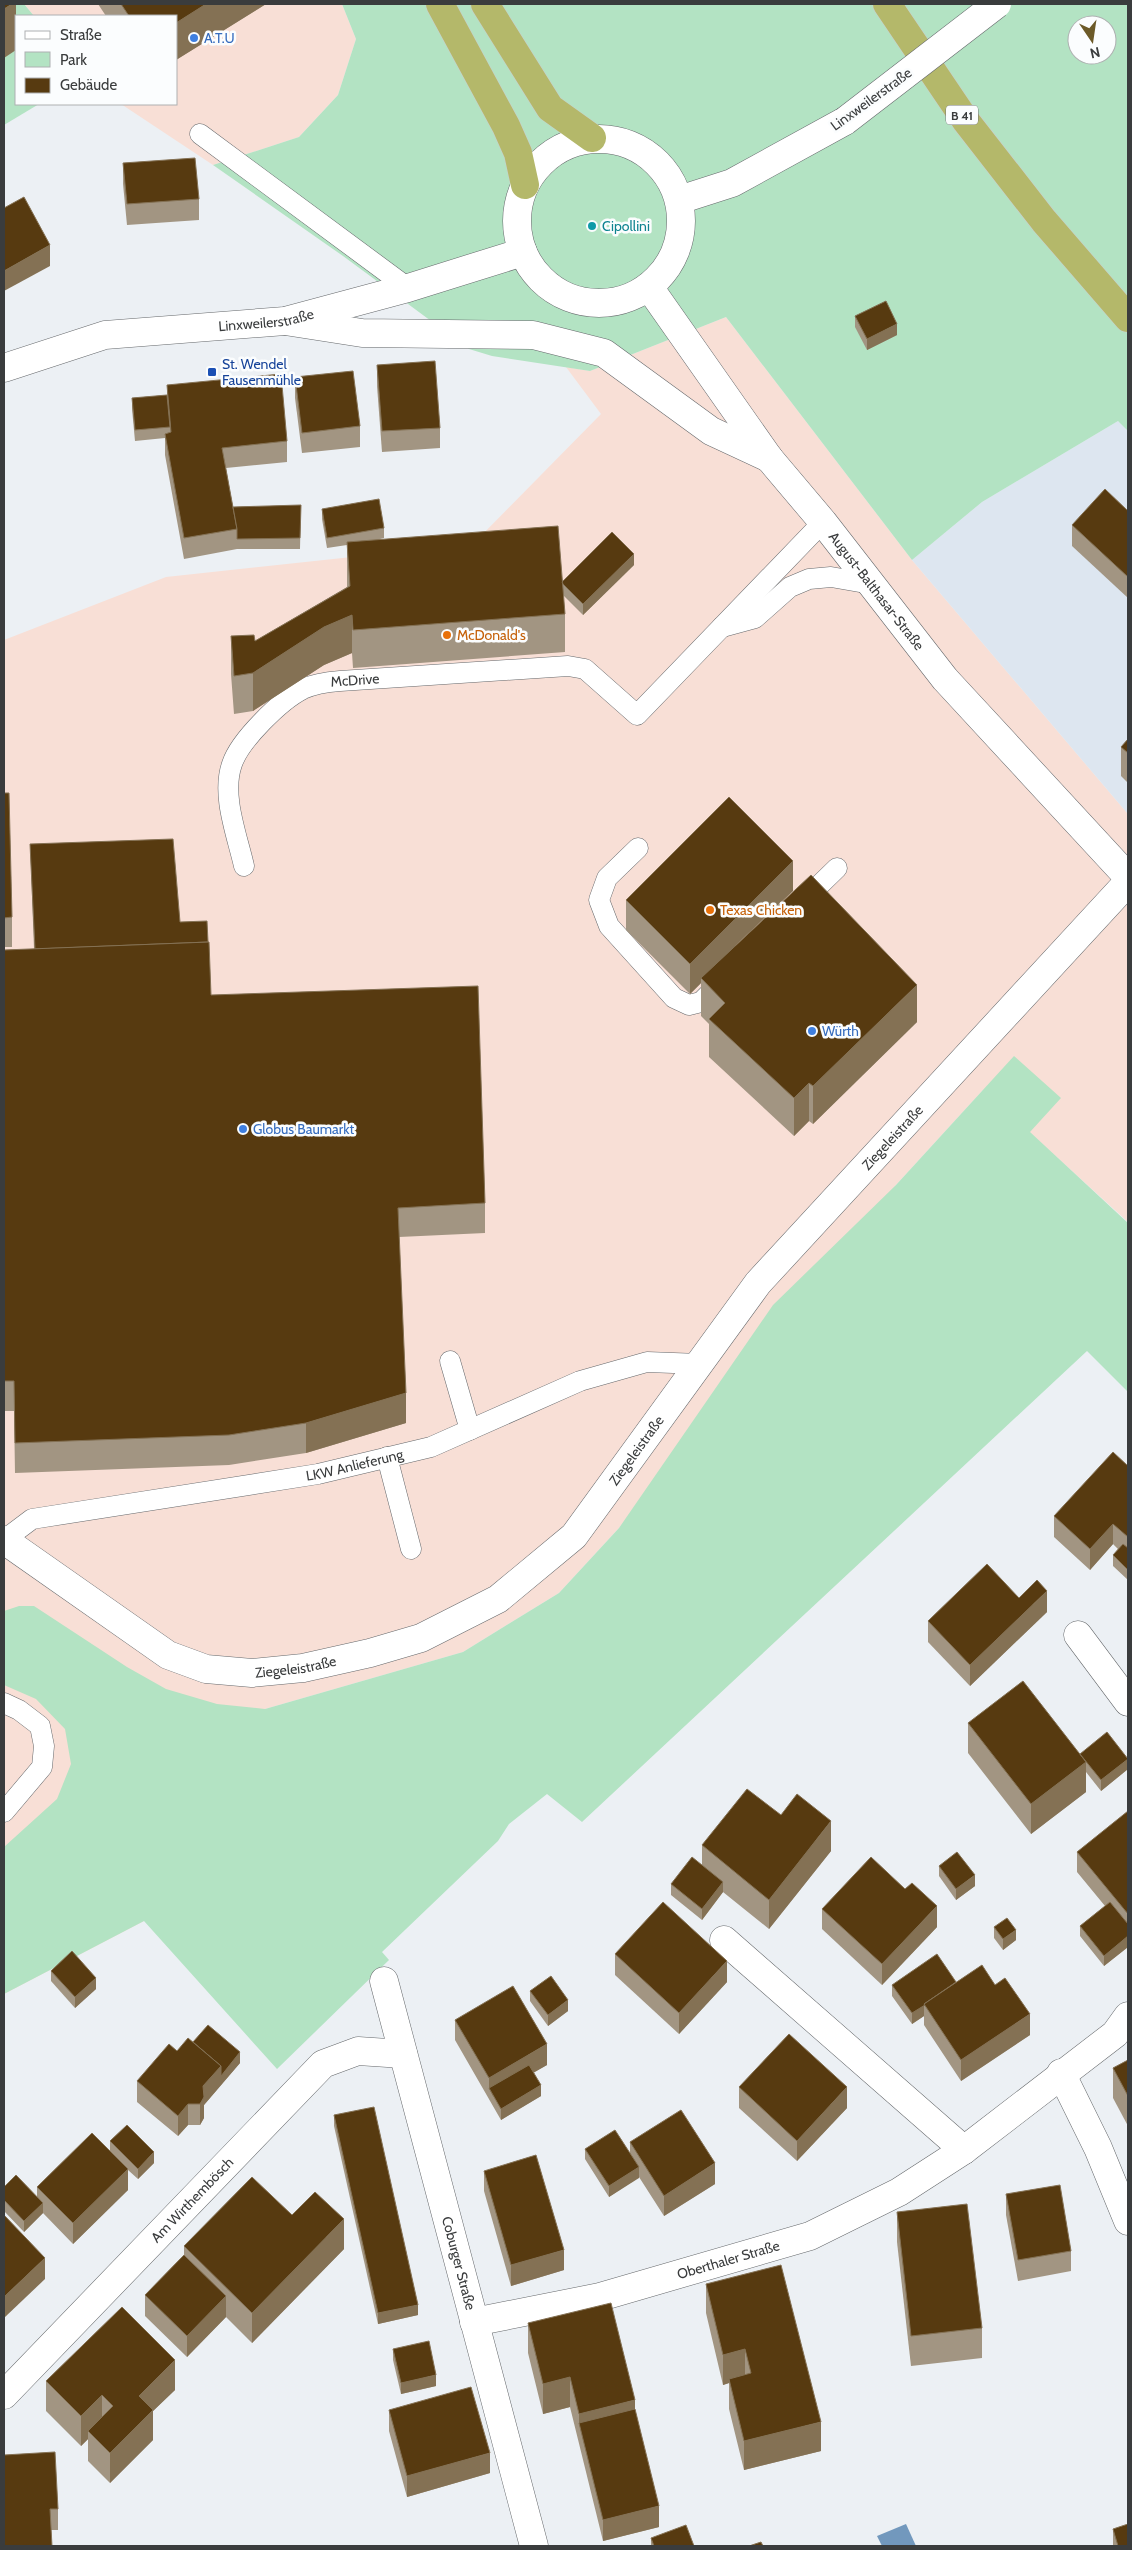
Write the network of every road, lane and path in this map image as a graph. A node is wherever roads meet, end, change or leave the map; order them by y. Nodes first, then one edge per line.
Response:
1 (440, 4) edge
2 (485, 4) edge
3 (887, 4) edge
4 (997, 4) edge
5 (200, 134) dead end
6 (592, 138) junction
7 (524, 185) junction
8 (679, 200) junction
9 (1044, 221) junction
10 (523, 252) junction
11 (649, 286) junction
12 (408, 288) junction
13 (1128, 303) edge
14 (1128, 318) edge
15 (284, 321) junction
16 (4, 368) edge
17 (769, 458) junction
18 (823, 522) junction
19 (871, 584) junction
20 (722, 628) junction
21 (638, 848) dead end
22 (244, 866) dead end
23 (837, 868) dead end
24 (1128, 877) edge
25 (1128, 882) edge
26 (789, 915) edge
27 (735, 969) edge
28 (450, 1361) dead end
29 (700, 1364) junction
30 (470, 1430) junction
31 (388, 1457) junction
32 (4, 1540) edge
33 (411, 1549) dead end
34 (1078, 1635) dead end
35 (1128, 1702) edge
36 (4, 1703) edge
37 (4, 1812) edge
38 (724, 1940) dead end
39 (384, 1982) dead end
40 (1128, 2016) edge
41 (403, 2054) junction
42 (1062, 2073) junction
43 (964, 2150) junction
44 (1128, 2221) edge
45 (474, 2322) junction
46 (4, 2395) edge
47 (534, 2546) edge

1 - 7 highway
2 - 6 highway
3 - 9 highway, B 41
4 - 8 street, Linxweilerstraße, bridge
5 - 12 lane
6 - 7 street
6 - 8 street
7 - 10 street
8 - 11 street
9 - 13 highway
9 - 14 highway, B 41
10 - 11 street
10 - 12 street, Linxweilerstraße
11 - 17 street, August-Balthasar-Straße
12 - 15 street, Linxweilerstraße
15 - 16 street, Linxweilerstraße
15 - 17 street
17 - 18 street, August-Balthasar-Straße
18 - 19 street, August-Balthasar-Straße
18 - 20 lane
19 - 20 lane
19 - 24 street, August-Balthasar-Straße
20 - 22 lane, McDrive
21 - 27 lane
23 - 26 lane
25 - 29 street, Ziegeleistraße
28 - 30 lane
29 - 30 lane, LKW Anlieferung
29 - 32 street, Ziegeleistraße
30 - 31 lane, LKW Anlieferung
31 - 32 lane, LKW Anlieferung
31 - 33 lane
34 - 35 street
36 - 37 lane
38 - 43 street
39 - 41 street, Coburger Straße
40 - 42 street, Oberthaler Straße
41 - 45 street, Coburger Straße
41 - 46 street, Am Wirthembösch
42 - 43 street, Oberthaler Straße
42 - 44 street
43 - 45 street, Oberthaler Straße
45 - 47 street, Coburger Straße

